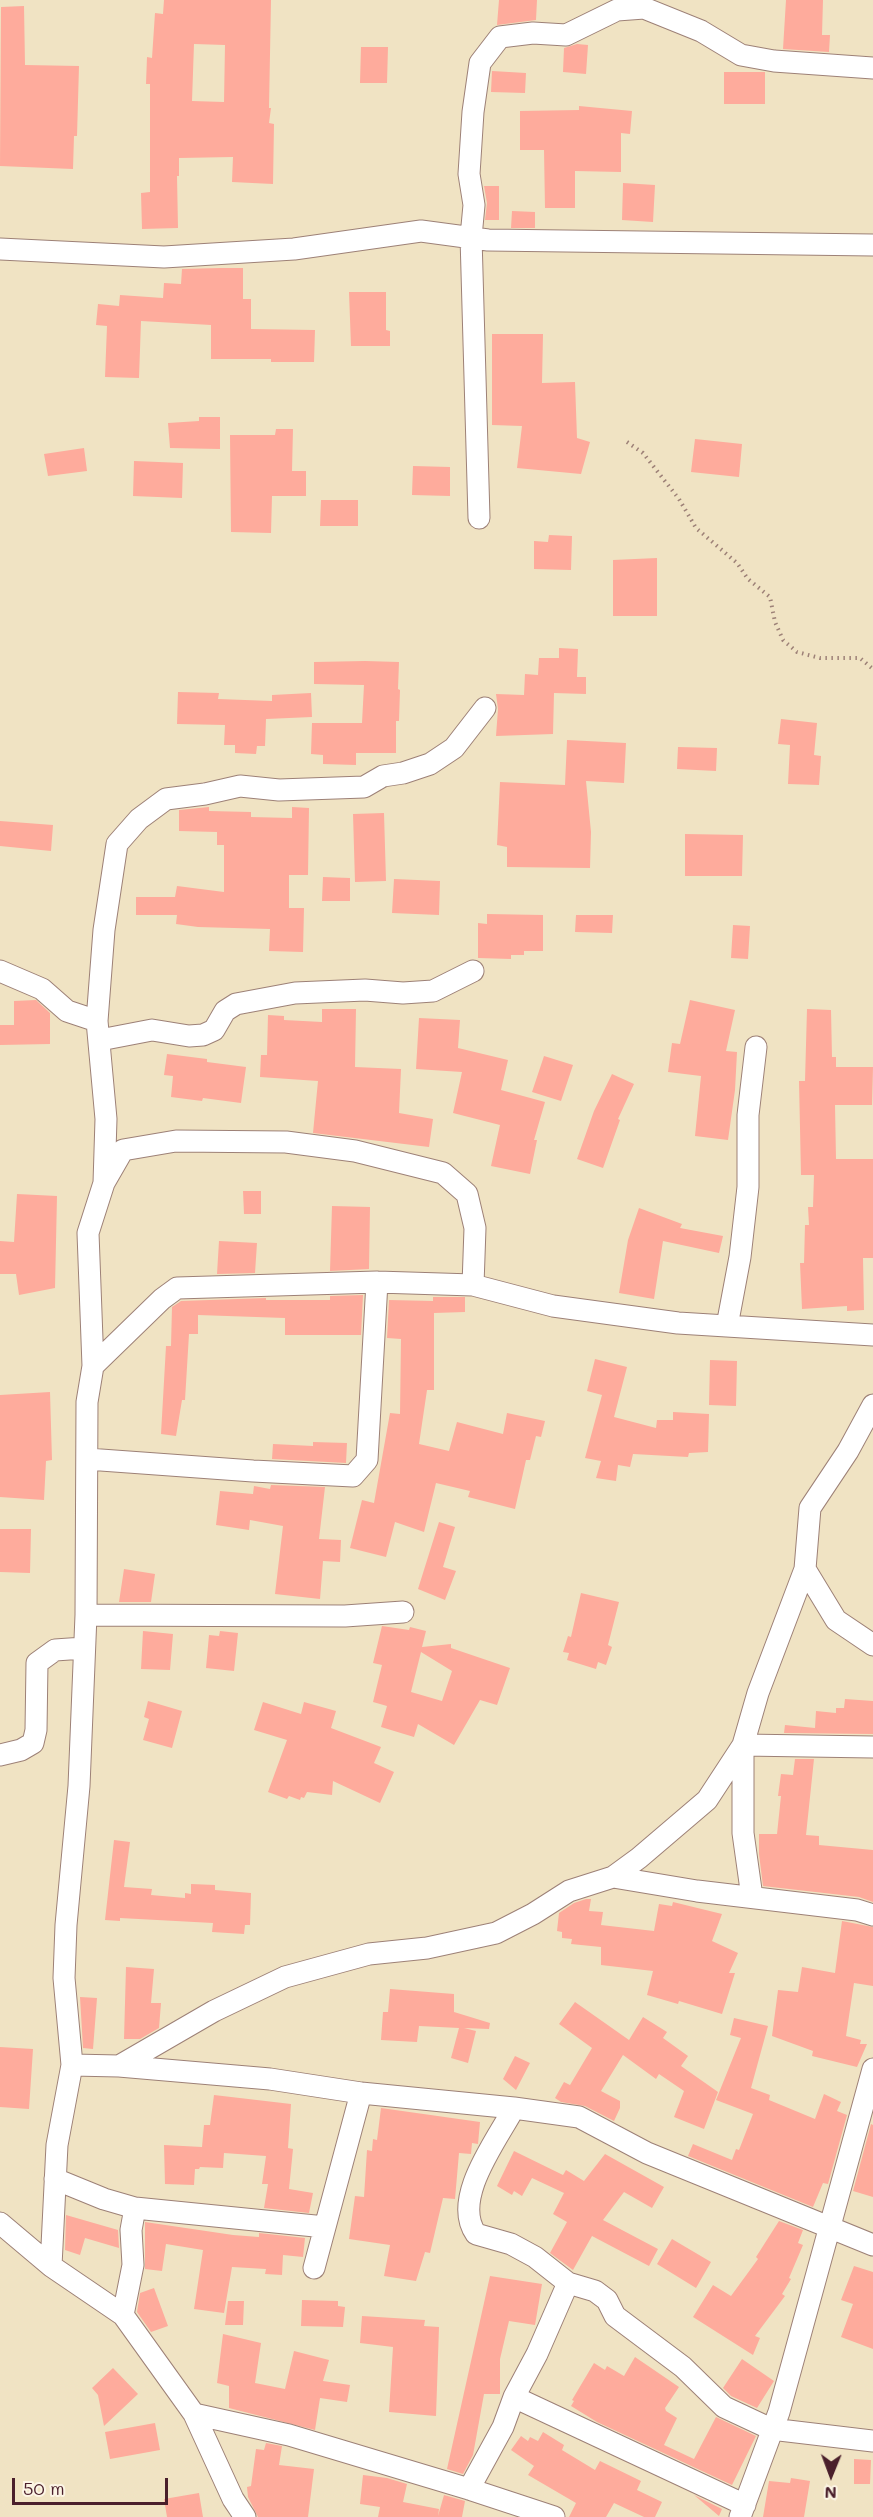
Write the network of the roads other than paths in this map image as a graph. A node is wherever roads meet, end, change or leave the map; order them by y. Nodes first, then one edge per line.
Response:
1 (873, 68) edge
2 (471, 237) junction
3 (873, 245) edge
4 (0, 249) edge
5 (479, 518) dead end
6 (486, 708) dead end
7 (0, 971) edge
8 (473, 971) dead end
9 (99, 1030) junction
10 (756, 1047) dead end
11 (104, 1183) junction
12 (377, 1282) junction
13 (473, 1285) junction
14 (727, 1326) junction
15 (873, 1335) edge
16 (93, 1366) junction
17 (873, 1406) edge
18 (87, 1458) junction
19 (805, 1569) junction
20 (404, 1612) dead end
21 (86, 1615) junction
22 (873, 1645) edge
23 (84, 1648) junction
24 (743, 1745) junction
25 (873, 1747) edge
26 (0, 1755) edge
27 (613, 1877) junction
28 (752, 1897) junction
29 (873, 1915) edge
30 (72, 2065) junction
31 (119, 2066) junction
32 (873, 2069) edge
33 (361, 2093) junction
34 (514, 2108) junction
35 (55, 2179) junction
36 (135, 2208) junction
37 (0, 2223) edge
38 (325, 2227) junction
39 (829, 2228) junction
40 (873, 2245) edge
41 (51, 2266) junction
42 (314, 2268) dead end
43 (568, 2283) junction
44 (123, 2315) junction
45 (514, 2397) junction
46 (194, 2414) junction
47 (771, 2429) junction
48 (873, 2440) edge
49 (469, 2489) junction
50 (232, 2508) edge
51 (742, 2511) edge
52 (245, 2517) edge
53 (554, 2517) edge

1 - 2 street
2 - 3 street
2 - 4 street
2 - 5 street
6 - 9 street
7 - 9 street
8 - 9 street
9 - 11 street
10 - 14 street
11 - 13 street
11 - 16 street
12 - 13 street
12 - 16 street
12 - 18 street
13 - 14 street
14 - 15 street
16 - 18 street
17 - 19 street
18 - 21 street
19 - 22 street
19 - 24 street
20 - 21 street
21 - 23 street
23 - 26 street
23 - 30 street
24 - 25 street
24 - 27 street
24 - 28 street
27 - 28 street
27 - 31 street
28 - 29 street
30 - 31 street
30 - 35 street
31 - 33 street
32 - 39 street
33 - 34 street
33 - 38 street
34 - 39 street
34 - 43 street
35 - 36 street
35 - 41 street
36 - 38 street
36 - 44 street
37 - 41 street
38 - 42 street
39 - 40 street
39 - 47 street
41 - 44 street
43 - 45 street
43 - 47 street
44 - 46 street
45 - 49 street
45 - 51 street
46 - 49 street
46 - 50 street
47 - 48 street
47 - 51 street
49 - 53 street
50 - 52 street

